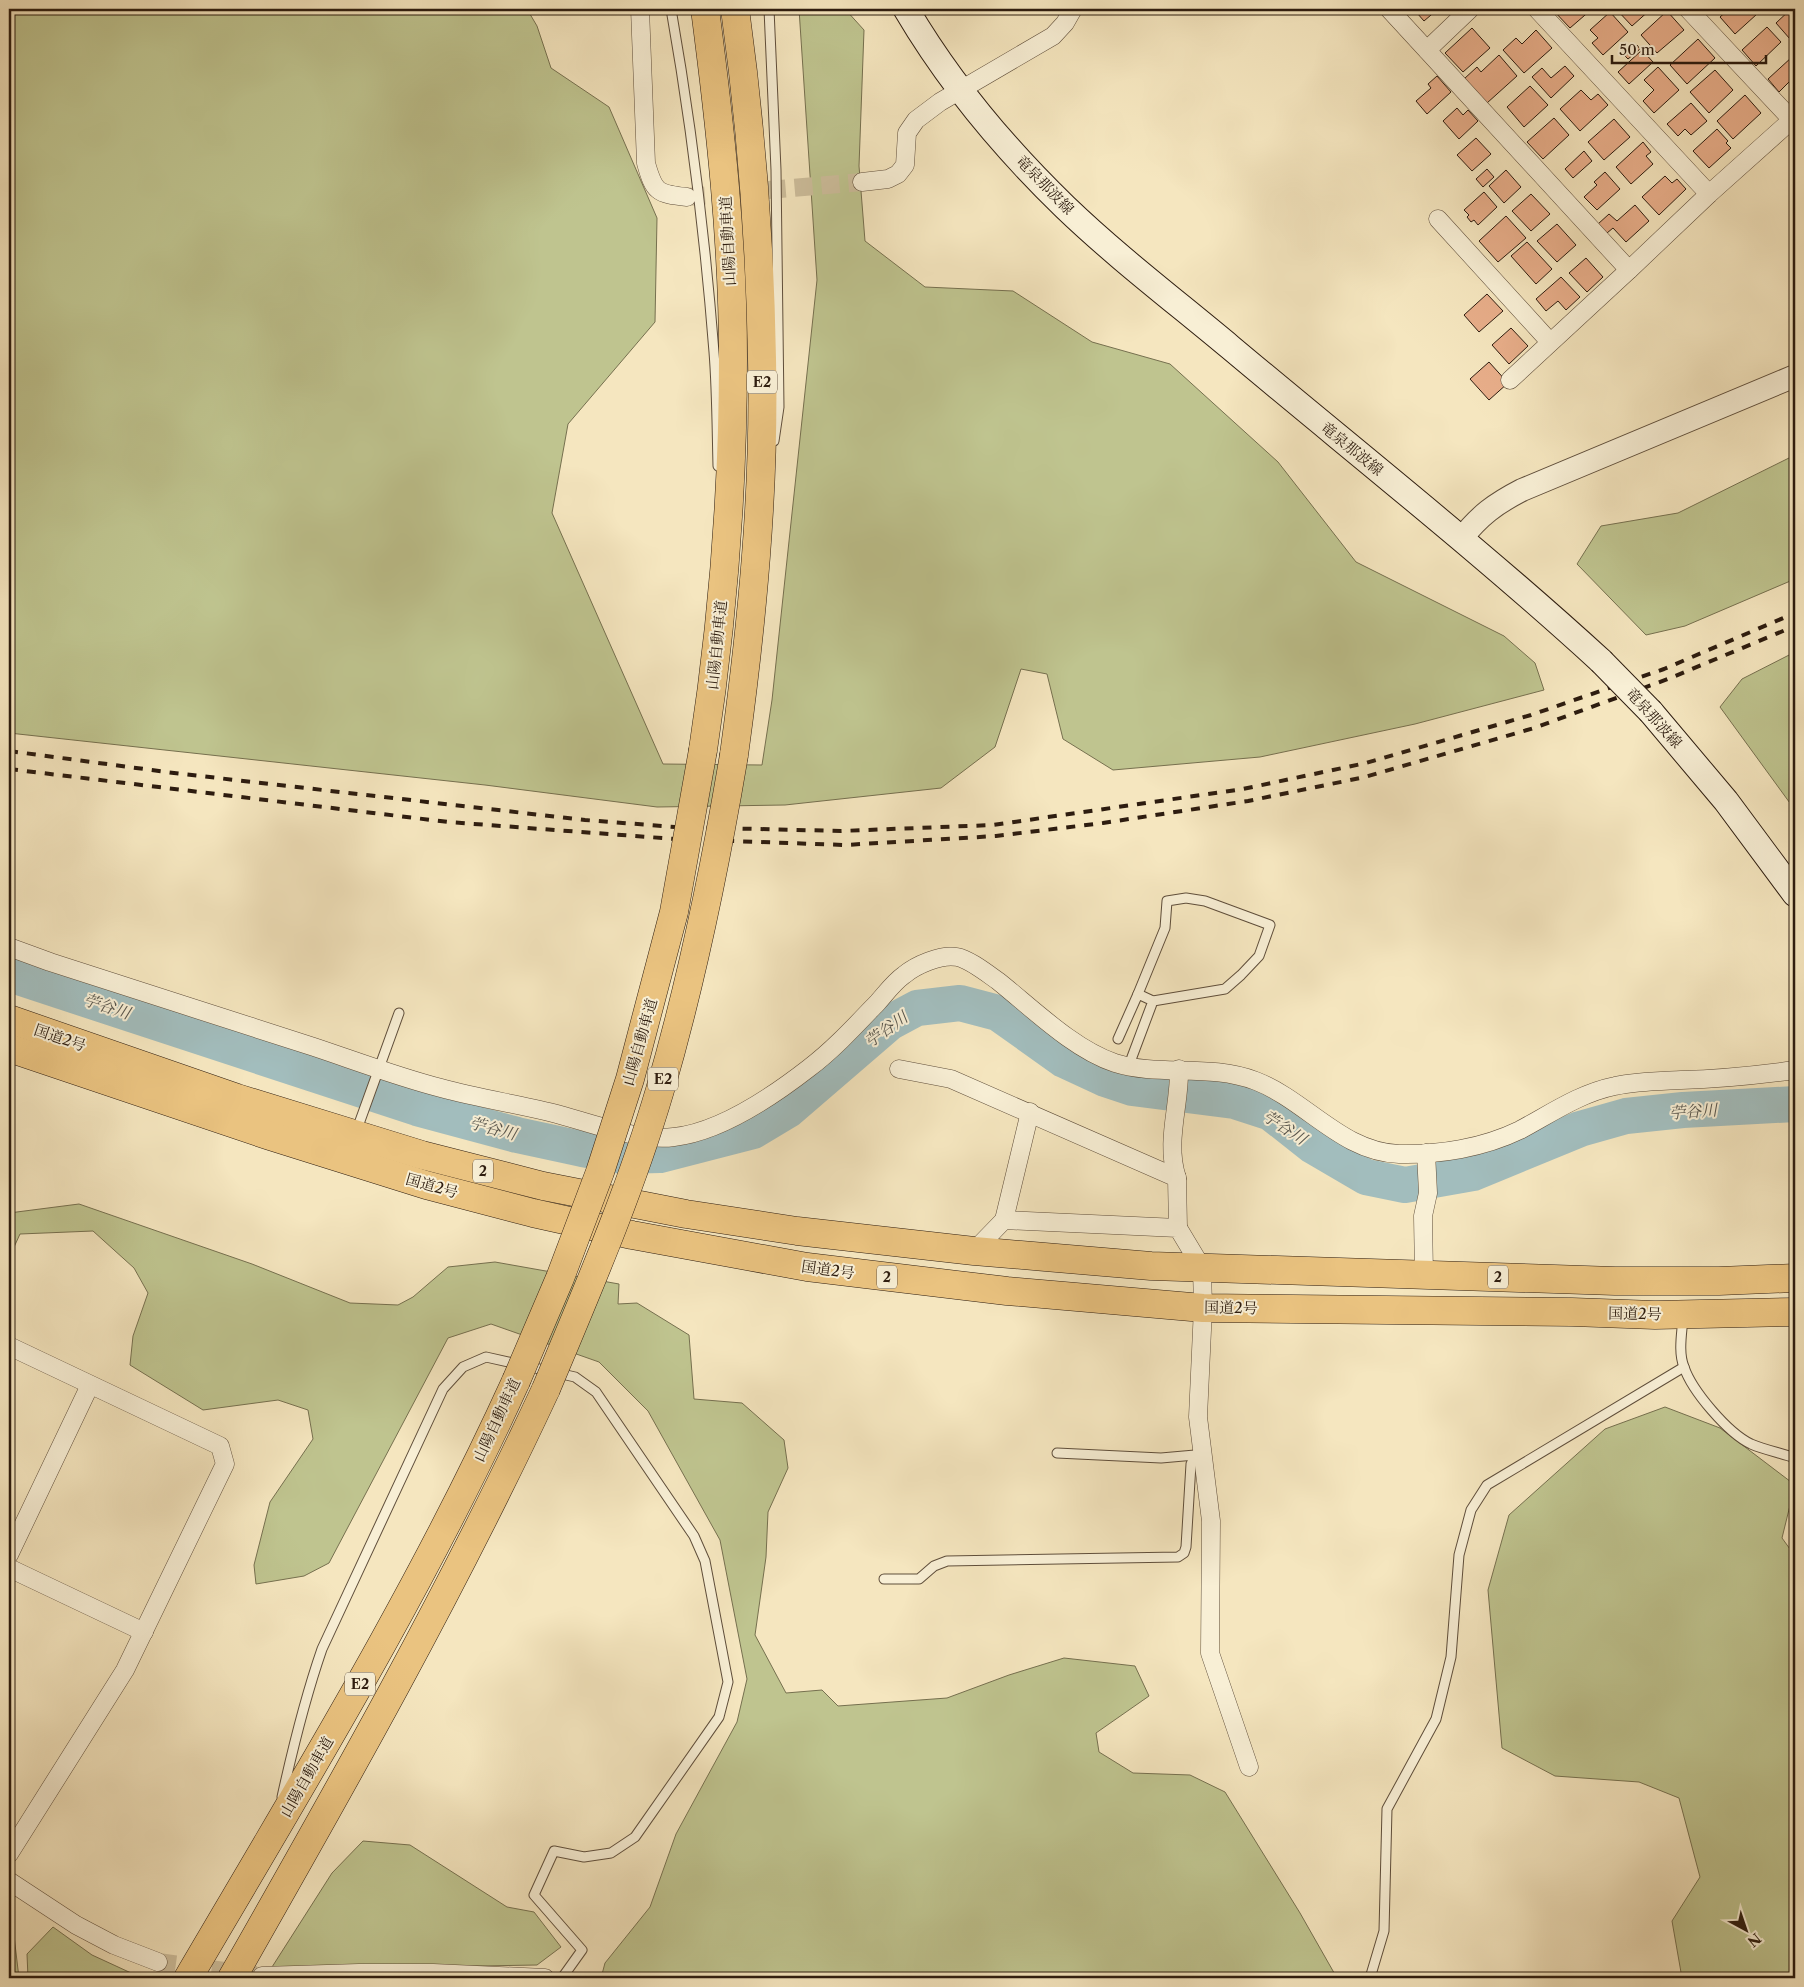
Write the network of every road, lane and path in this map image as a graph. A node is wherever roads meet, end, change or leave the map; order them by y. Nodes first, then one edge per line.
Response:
1 (640, 9) edge
2 (671, 9) edge
3 (705, 9) edge
4 (735, 9) edge
5 (768, 9) edge
6 (906, 9) edge
7 (1073, 9) edge
8 (1388, 9) edge
9 (1470, 9) edge
10 (1537, 9) edge
11 (1688, 9) edge
12 (1427, 50) junction
13 (960, 90) junction
14 (1794, 118) edge
15 (862, 182) tunnel mouth
16 (1709, 194) junction
17 (687, 197) tunnel mouth
18 (1438, 218) dead end
19 (1629, 270) junction
20 (1550, 342) junction
21 (1795, 376) edge
22 (1510, 380) dead end
23 (718, 472) dead end
24 (719, 502) dead end
25 (1461, 539) junction
26 (722, 601) junction
27 (752, 606) junction
28 (1795, 894) edge
29 (9, 947) edge
30 (1138, 994) junction
31 (1153, 1001) junction
32 (399, 1013) dead end
33 (9, 1019) edge
34 (1118, 1039) dead end
35 (9, 1048) edge
36 (1129, 1065) junction
37 (899, 1069) dead end
38 (1795, 1070) edge
39 (377, 1072) junction
40 (1179, 1073) junction
41 (1030, 1112) junction
42 (355, 1135) junction
43 (1427, 1158) junction
44 (1177, 1178) junction
45 (1004, 1220) junction
46 (1178, 1228) junction
47 (974, 1252) junction
48 (1202, 1268) junction
49 (1424, 1275) junction
50 (1795, 1278) edge
51 (1203, 1308) junction
52 (1795, 1312) edge
53 (1683, 1315) junction
54 (9, 1346) edge
55 (1684, 1367) junction
56 (90, 1386) junction
57 (1057, 1453) dead end
58 (1199, 1453) junction
59 (1795, 1458) edge
60 (9, 1555) edge
61 (9, 1568) edge
62 (884, 1579) dead end
63 (144, 1632) junction
64 (1250, 1767) dead end
65 (274, 1834) junction
66 (9, 1854) edge
67 (9, 1881) edge
68 (158, 1962) tunnel mouth
69 (262, 1976) dead end
70 (188, 1978) edge
71 (232, 1978) edge
72 (545, 1978) edge
73 (562, 1978) edge
74 (1370, 1978) edge

1 - 17 street
2 - 23 lane
3 - 26 highway, 山陽自動車道 / E2
4 - 27 highway, 山陽自動車道 / E2
5 - 27 lane
6 - 13 main road, 竜泉那波線
7 - 13 street
8 - 12 street
9 - 12 street
10 - 16 street
11 - 14 street
12 - 19 street
13 - 15 street
13 - 25 main road, 竜泉那波線
14 - 16 street
16 - 19 street
18 - 20 street
19 - 20 street
20 - 22 street
21 - 25 street
24 - 26 lane
25 - 28 main road, 竜泉那波線, bridge
26 - 65 highway, 山陽自動車道 / E2, bridge
27 - 71 highway, 山陽自動車道 / E2, bridge
29 - 39 street
30 - 31 lane
30 - 31 lane
30 - 34 lane
31 - 36 lane
32 - 39 lane
33 - 42 highway, 国道2号 / 2
35 - 51 highway, 国道2号 / 2
36 - 39 street
36 - 40 street
37 - 41 street
38 - 43 street
39 - 42 lane
40 - 43 street
40 - 44 street
41 - 44 street
41 - 45 street
42 - 47 highway, 国道2号 / 2
43 - 49 street
44 - 46 street
45 - 46 street
45 - 47 street
46 - 48 street
47 - 48 highway, 国道2号 / 2
48 - 49 highway, 国道2号 / 2
48 - 51 street
49 - 50 highway, 国道2号 / 2
51 - 53 highway, 国道2号 / 2
51 - 58 street
52 - 53 highway, 国道2号 / 2
53 - 55 lane
54 - 56 street
55 - 59 lane
55 - 74 lane
56 - 60 street
56 - 63 street
57 - 58 lane
58 - 62 lane
58 - 64 street
61 - 63 street
63 - 66 street
65 - 70 highway, 山陽自動車道 / E2
65 - 73 lane
67 - 68 street
69 - 72 street

